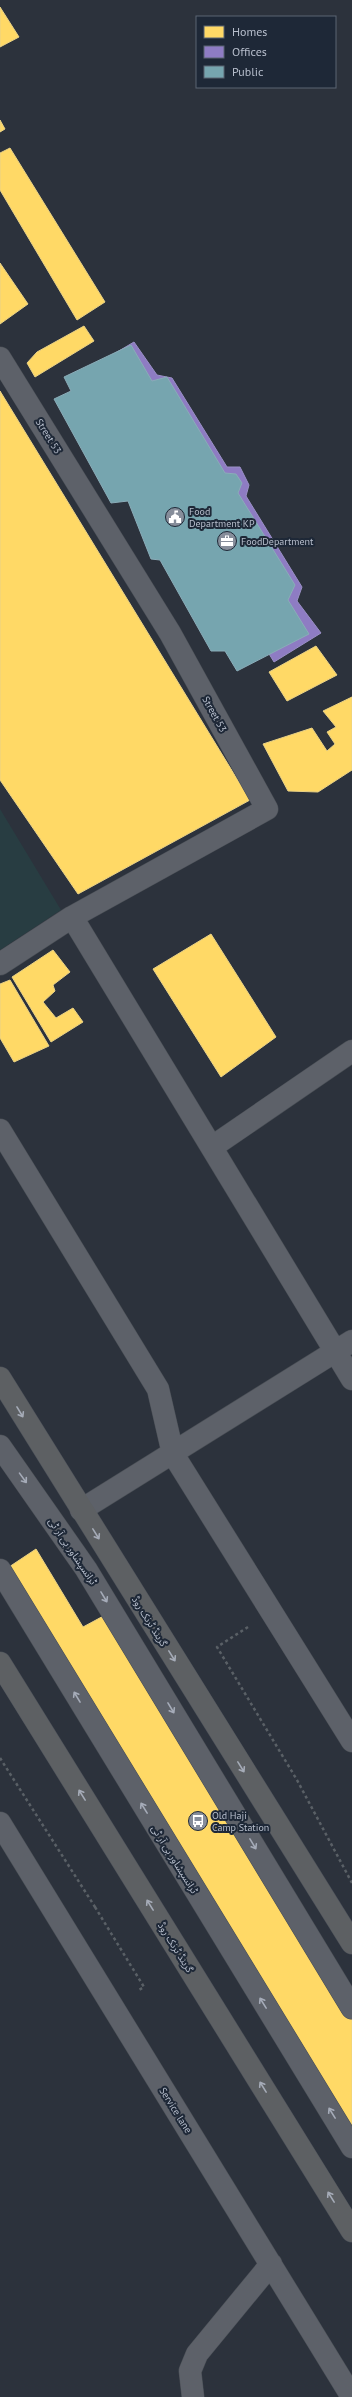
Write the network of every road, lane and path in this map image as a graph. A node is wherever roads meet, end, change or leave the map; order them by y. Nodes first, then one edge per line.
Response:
1 (0, 358) edge
2 (72, 917) junction
3 (0, 964) edge
4 (352, 1051) edge
5 (0, 1130) edge
6 (212, 1147) junction
7 (344, 1347) edge
8 (0, 1378) edge
9 (352, 1379) edge
10 (0, 1446) edge
11 (173, 1454) junction
12 (81, 1510) junction
13 (0, 1570) edge
14 (272, 1612) junction
15 (0, 1663) edge
16 (352, 1741) edge
17 (0, 1758) edge
18 (0, 1823) edge
19 (352, 1882) edge
20 (92, 1902) junction
21 (95, 1907) dead end
22 (352, 1943) edge
23 (144, 1987) dead end
24 (352, 2008) edge
25 (352, 2147) edge
26 (352, 2231) edge
27 (272, 2264) junction
28 (193, 2397) edge
29 (352, 2397) edge

1 - 2 street, Street 53
2 - 3 street, Street 53
2 - 6 street
4 - 6 street
5 - 11 street
6 - 7 street
7 - 9 street
7 - 11 street
8 -> 12 highway, گرینڈ ٹرنک روڈ
10 -> 24 street, ٹرانسپشاور بی آر ٹی
11 - 12 street
11 - 14 street
12 -> 22 highway, گرینڈ ٹرنک روڈ
25 -> 13 street, ٹرانسپشاور بی آر ٹی
14 - 16 street
14 - 19 path
26 -> 15 highway, گرینڈ ٹرنک روڈ
17 - 20 path
18 - 27 street, Service lane
20 - 21 path
20 - 23 path
27 - 28 street
27 - 29 street, Service lane

